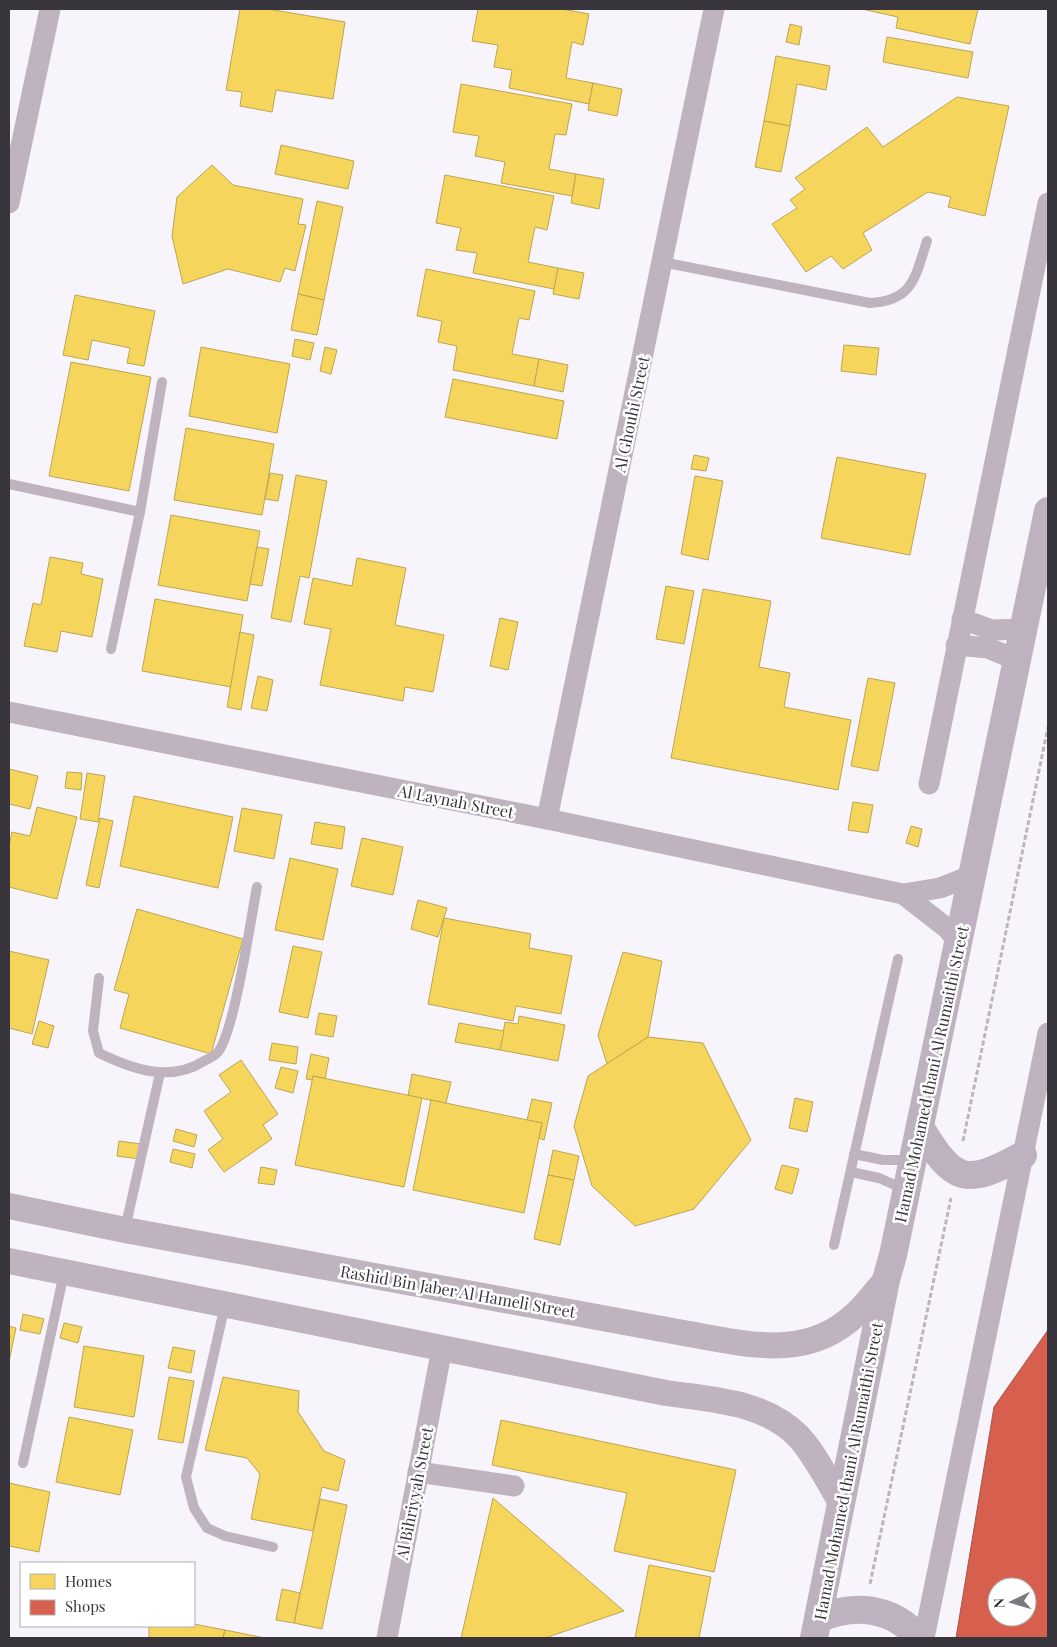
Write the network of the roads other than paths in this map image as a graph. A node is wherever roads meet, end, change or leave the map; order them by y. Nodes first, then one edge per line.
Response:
1 (50, 9) edge
2 (714, 9) edge
3 (9, 203) edge
4 (1048, 203) edge
5 (927, 241) dead end
6 (662, 262) junction
7 (162, 382) dead end
8 (9, 484) edge
9 (1048, 511) edge
10 (140, 512) junction
11 (962, 619) junction
12 (1024, 629) junction
13 (956, 645) junction
14 (111, 649) dead end
15 (1017, 660) junction
16 (9, 712) edge
17 (929, 784) dead end
18 (547, 819) junction
19 (972, 875) junction
20 (257, 887) dead end
21 (903, 894) junction
22 (958, 942) junction
23 (898, 959) dead end
24 (99, 978) dead end
25 (1048, 1033) edge
26 (160, 1073) junction
27 (920, 1127) junction
28 (854, 1154) junction
29 (1023, 1155) junction
30 (913, 1160) junction
31 (851, 1172) junction
32 (906, 1190) junction
33 (9, 1206) edge
34 (125, 1230) junction
35 (834, 1244) dead end
36 (9, 1261) edge
37 (64, 1272) junction
38 (886, 1280) junction
39 (225, 1304) junction
40 (442, 1348) junction
41 (23, 1463) dead end
42 (418, 1472) junction
43 (514, 1486) dead end
44 (842, 1504) junction
45 (273, 1547) dead end
46 (816, 1629) edge
47 (386, 1638) edge
48 (919, 1638) edge
49 (924, 1638) edge

1 - 3 street
2 - 6 street, Al Ghouhi Street
4 - 11 street
5 - 6 lane
6 - 18 street, Al Ghouhi Street
7 - 10 lane
8 - 10 lane
9 - 12 main road, Hamad Mohamed thani Al Rumaithi Street
10 - 14 lane
11 - 12 street
11 - 13 street
12 - 15 main road, Hamad Mohamed thani Al Rumaithi Street
13 - 15 street
13 - 17 street
15 - 19 main road, Hamad Mohamed thani Al Rumaithi Street
16 - 18 street, Al Laynah Street
18 - 21 street, Al Laynah Street
19 - 21 street, Al Laynah Street
19 - 22 main road, Hamad Mohamed thani Al Rumaithi Street
20 - 26 lane
21 - 22 street, Al Laynah Street
22 - 27 main road, Hamad Mohamed thani Al Rumaithi Street
23 - 28 lane
24 - 26 lane
25 - 29 street
26 - 34 lane
27 - 29 main road
27 - 30 main road, Hamad Mohamed thani Al Rumaithi Street
28 - 30 lane
28 - 31 lane
29 - 49 street
30 - 32 main road, Hamad Mohamed thani Al Rumaithi Street
31 - 32 lane
31 - 35 lane
32 - 38 main road, Hamad Mohamed thani Al Rumaithi Street
33 - 34 street, Rashid Bin Jaber Al Hameli Street
34 - 38 street, Rashid Bin Jaber Al Hameli Street
36 - 37 street
37 - 39 street
37 - 41 lane
38 - 44 main road, Hamad Mohamed thani Al Rumaithi Street
39 - 40 street
39 - 45 lane
40 - 42 street, Al Bihriyyah Street
40 - 44 street
42 - 43 street
42 - 47 street, Al Bihriyyah Street
44 - 46 main road, Hamad Mohamed thani Al Rumaithi Street
46 - 48 main road

